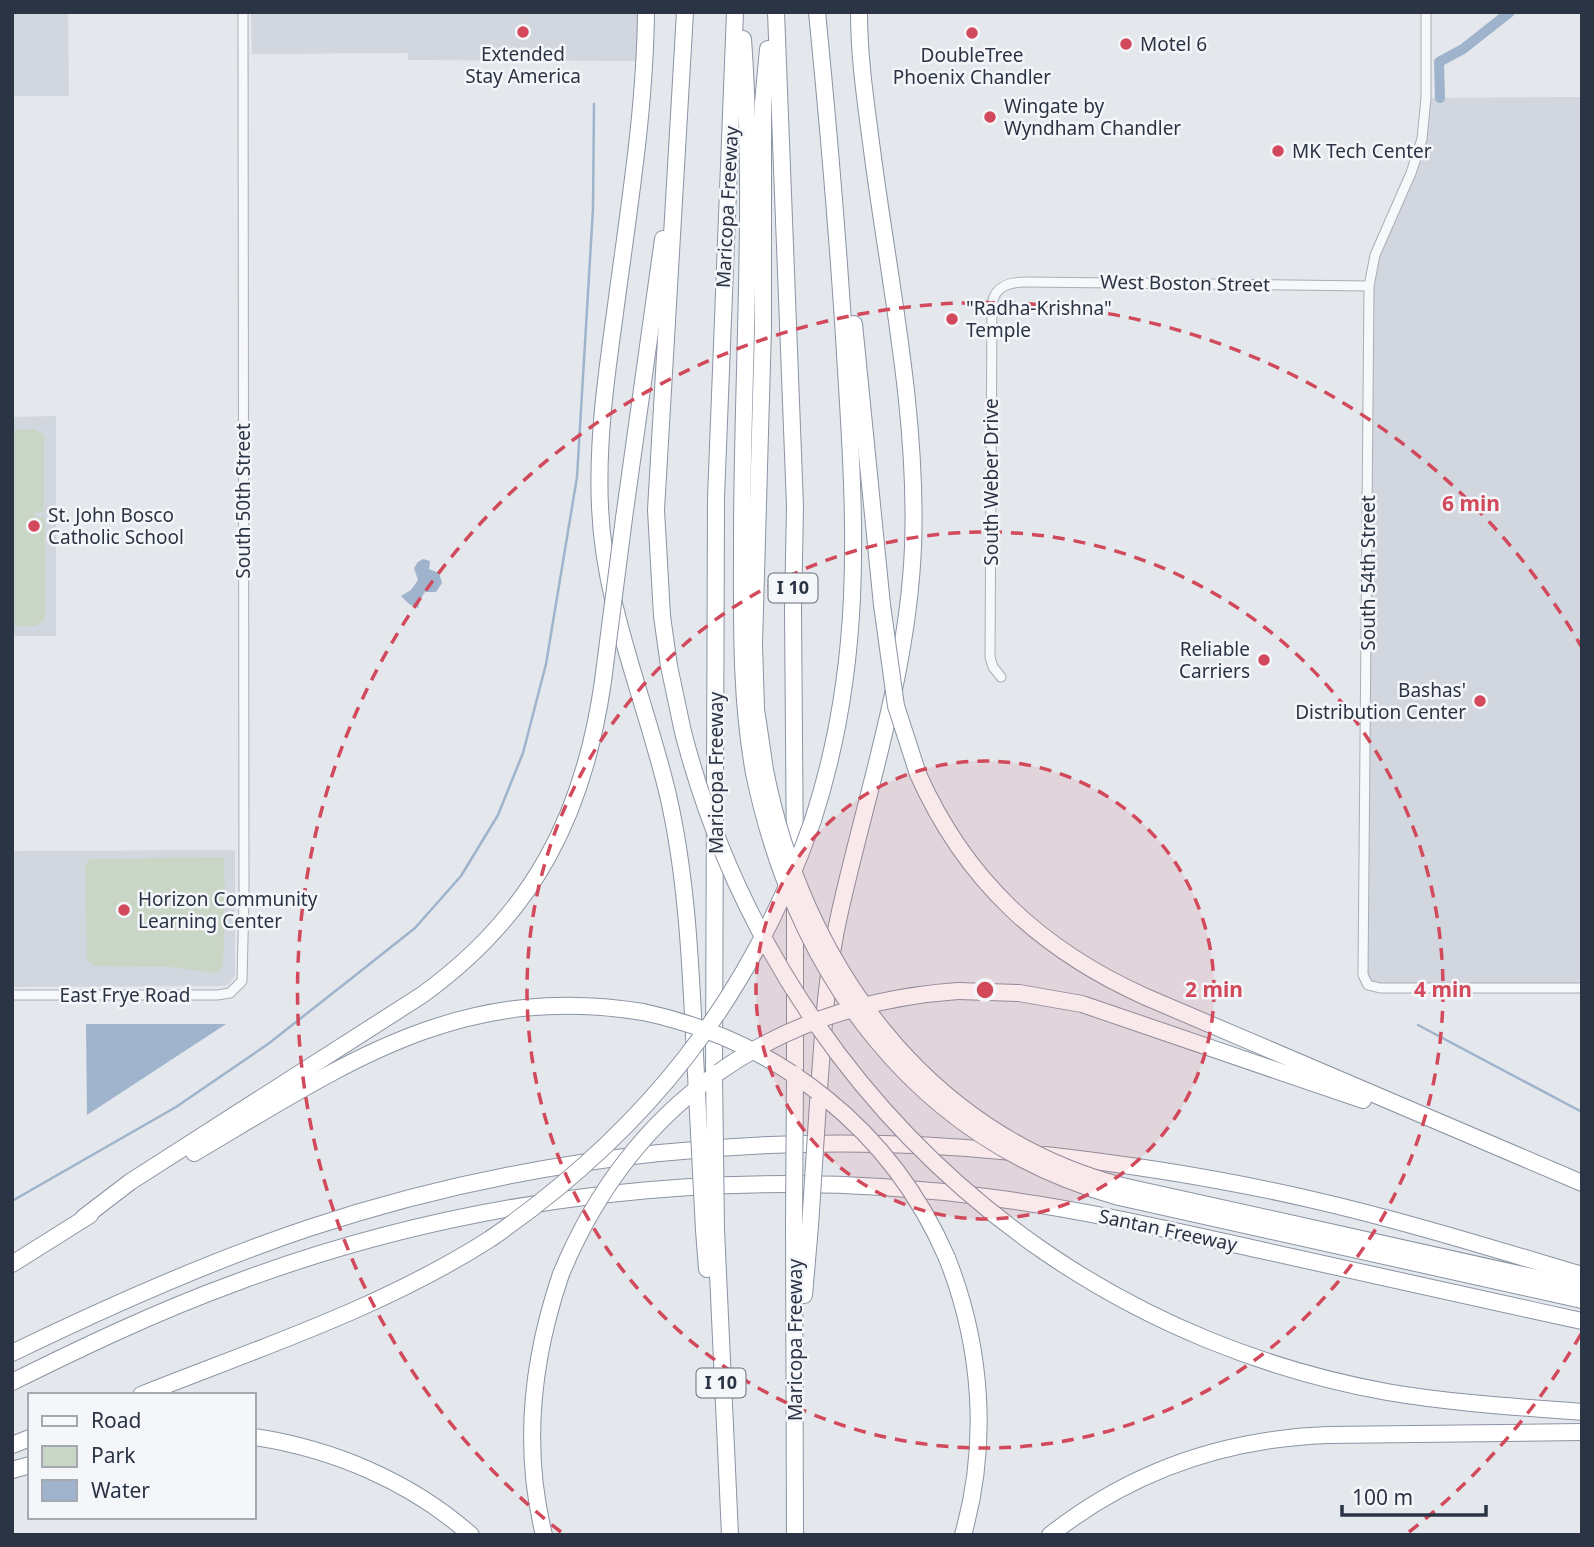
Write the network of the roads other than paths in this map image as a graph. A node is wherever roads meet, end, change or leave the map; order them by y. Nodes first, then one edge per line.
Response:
1 (243, 12) edge
2 (646, 12) edge
3 (685, 12) edge
4 (735, 12) edge
5 (741, 12) edge
6 (774, 12) edge
7 (817, 12) edge
8 (859, 12) edge
9 (1426, 12) edge
10 (675, 164) junction
11 (833, 169) junction
12 (1369, 286) junction
13 (1002, 287) joint
14 (1000, 677) dead end
15 (237, 988) joint
16 (1582, 988) edge
17 (12, 995) edge
18 (1449, 1126) junction
19 (1582, 1183) edge
20 (1121, 1191) junction
21 (83, 1219) junction
22 (802, 1226) junction
23 (710, 1230) junction
24 (12, 1264) edge
25 (1582, 1275) edge
26 (1582, 1289) edge
27 (1582, 1300) edge
28 (1582, 1321) edge
29 (12, 1353) edge
30 (12, 1382) edge
31 (146, 1393) edge
32 (1582, 1412) edge
33 (1582, 1432) edge
34 (256, 1437) edge
35 (471, 1535) edge
36 (544, 1535) edge
37 (730, 1535) edge
38 (795, 1535) edge
39 (963, 1535) edge
40 (1050, 1535) edge

1 - 15 street, South 50th Street
2 - 23 highway, bridge
3 - 10 highway
4 - 23 highway, Maricopa Freeway / I 10, bridge
5 - 20 highway, bridge
6 - 20 highway, bridge
6 - 22 highway, I 10, bridge
7 - 11 highway
8 - 22 highway, bridge
9 - 12 street, South 54th Street
10 - 21 highway, bridge
10 - 32 highway, bridge
11 - 18 highway, bridge
11 - 31 highway, bridge
12 - 13 street, West Boston Street
12 - 16 street, South 54th Street
13 - 14 street, South Weber Drive
15 - 17 street, East Frye Road
18 - 19 highway
18 - 36 highway, bridge
20 - 26 highway
20 - 27 highway
21 - 24 highway
21 - 39 highway, bridge
22 - 38 highway, Maricopa Freeway
23 - 37 highway, Maricopa Freeway / I 10
25 - 29 highway
28 - 30 highway, Santan Freeway
33 - 40 highway
34 - 35 highway

